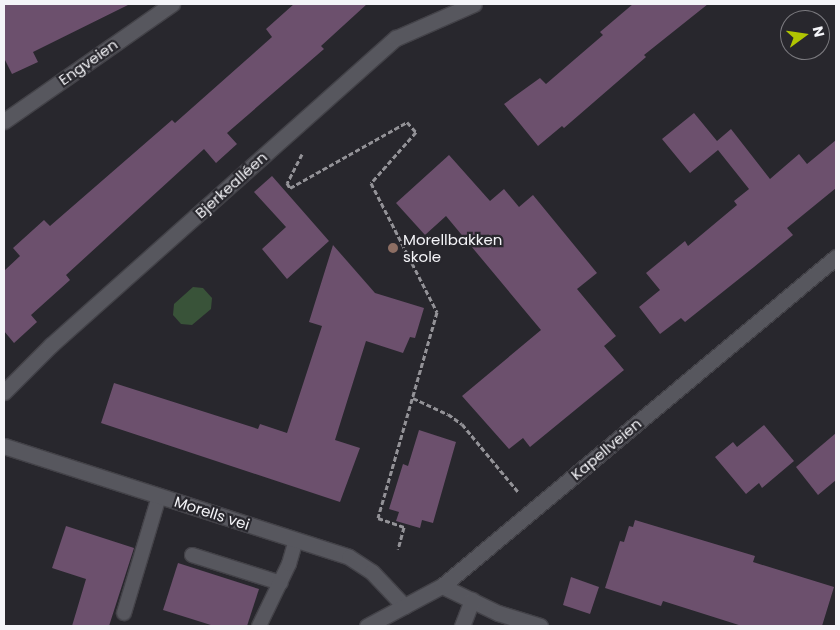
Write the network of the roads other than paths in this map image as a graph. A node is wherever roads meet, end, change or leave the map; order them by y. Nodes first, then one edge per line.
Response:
1 (172, 4) edge
2 (474, 4) edge
3 (4, 121) edge
4 (836, 257) edge
5 (4, 392) edge
6 (4, 446) edge
7 (159, 496) junction
8 (296, 540) junction
9 (192, 555) dead end
10 (281, 583) junction
11 (442, 586) junction
12 (472, 600) junction
13 (404, 606) junction
14 (124, 613) dead end
15 (259, 626) edge
16 (367, 626) edge
17 (462, 626) edge
18 (540, 626) edge

1 - 3 street, Engveien
2 - 5 street, Bjerkealléen
4 - 11 street, Kapellveien
6 - 7 street, Morells vei
7 - 8 street, Morells vei
7 - 14 lane
8 - 10 lane
8 - 13 street, Morells vei
9 - 10 lane
10 - 15 lane
11 - 12 street
11 - 13 street, Kapellveien
12 - 17 street
12 - 18 street
13 - 16 street, Kapellveien

